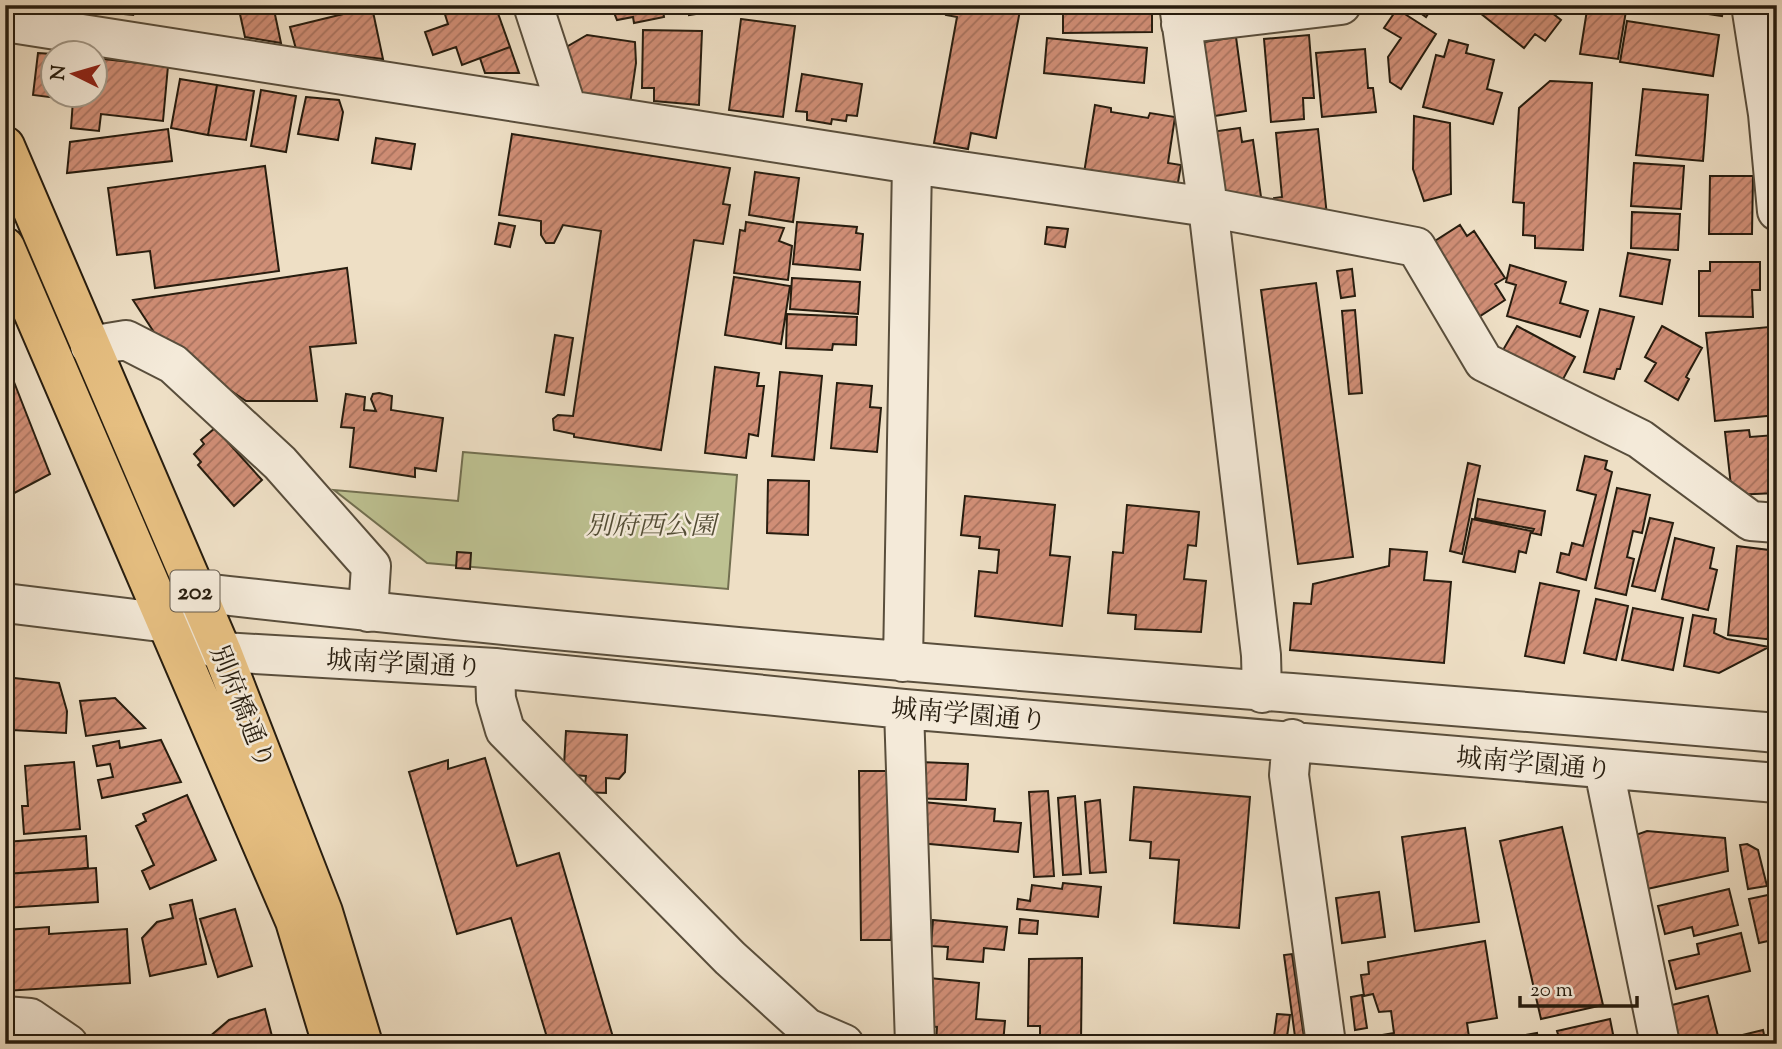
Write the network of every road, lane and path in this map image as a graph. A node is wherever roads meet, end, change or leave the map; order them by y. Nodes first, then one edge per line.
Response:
1 (533, 5) edge
2 (1341, 5) edge
3 (1751, 5) edge
4 (1180, 15) edge
5 (5, 22) edge
6 (567, 109) junction
7 (1772, 113) edge
8 (5, 146) edge
9 (912, 164) junction
10 (1208, 207) junction
11 (1777, 211) edge
12 (5, 247) edge
13 (90, 346) junction
14 (1777, 523) edge
15 (195, 592) junction
16 (5, 603) edge
17 (368, 612) junction
18 (168, 623) junction
19 (222, 652) junction
20 (903, 662) junction
21 (495, 668) junction
22 (1262, 693) junction
23 (904, 709) junction
24 (1777, 733) edge
25 (1292, 740) junction
26 (1604, 770) junction
27 (1777, 783) edge
28 (5, 1016) edge
29 (68, 1044) edge
30 (332, 1044) edge
31 (363, 1044) edge
32 (844, 1044) edge
33 (915, 1044) edge
34 (1326, 1044) edge
35 (1660, 1044) edge

1 - 6 street
2 - 4 street
3 - 7 street
4 - 10 street
5 - 6 street
6 - 9 street
7 - 11 street
8 - 13 highway, 別府橋通り / 202
9 - 10 street
9 - 20 street
10 - 14 street
10 - 22 street
12 - 18 highway, 別府橋通り / 202
13 - 15 highway, 別府橋通り / 202
13 - 17 street
15 - 17 street, 城南学園通り
15 - 18 street
15 - 19 highway, 別府橋通り / 202
16 - 18 street
17 - 20 street, 城南学園通り
18 - 19 street, 城南学園通り
18 - 30 highway, 別府橋通り / 202
19 - 21 street, 城南学園通り
19 - 31 highway, 別府橋通り / 202
20 - 22 street, 城南学園通り
21 - 23 street, 城南学園通り
21 - 32 street
22 - 24 street, 城南学園通り
23 - 25 street, 城南学園通り
23 - 33 street
25 - 26 street, 城南学園通り
25 - 34 street
26 - 27 street, 城南学園通り
26 - 35 street
28 - 29 street

